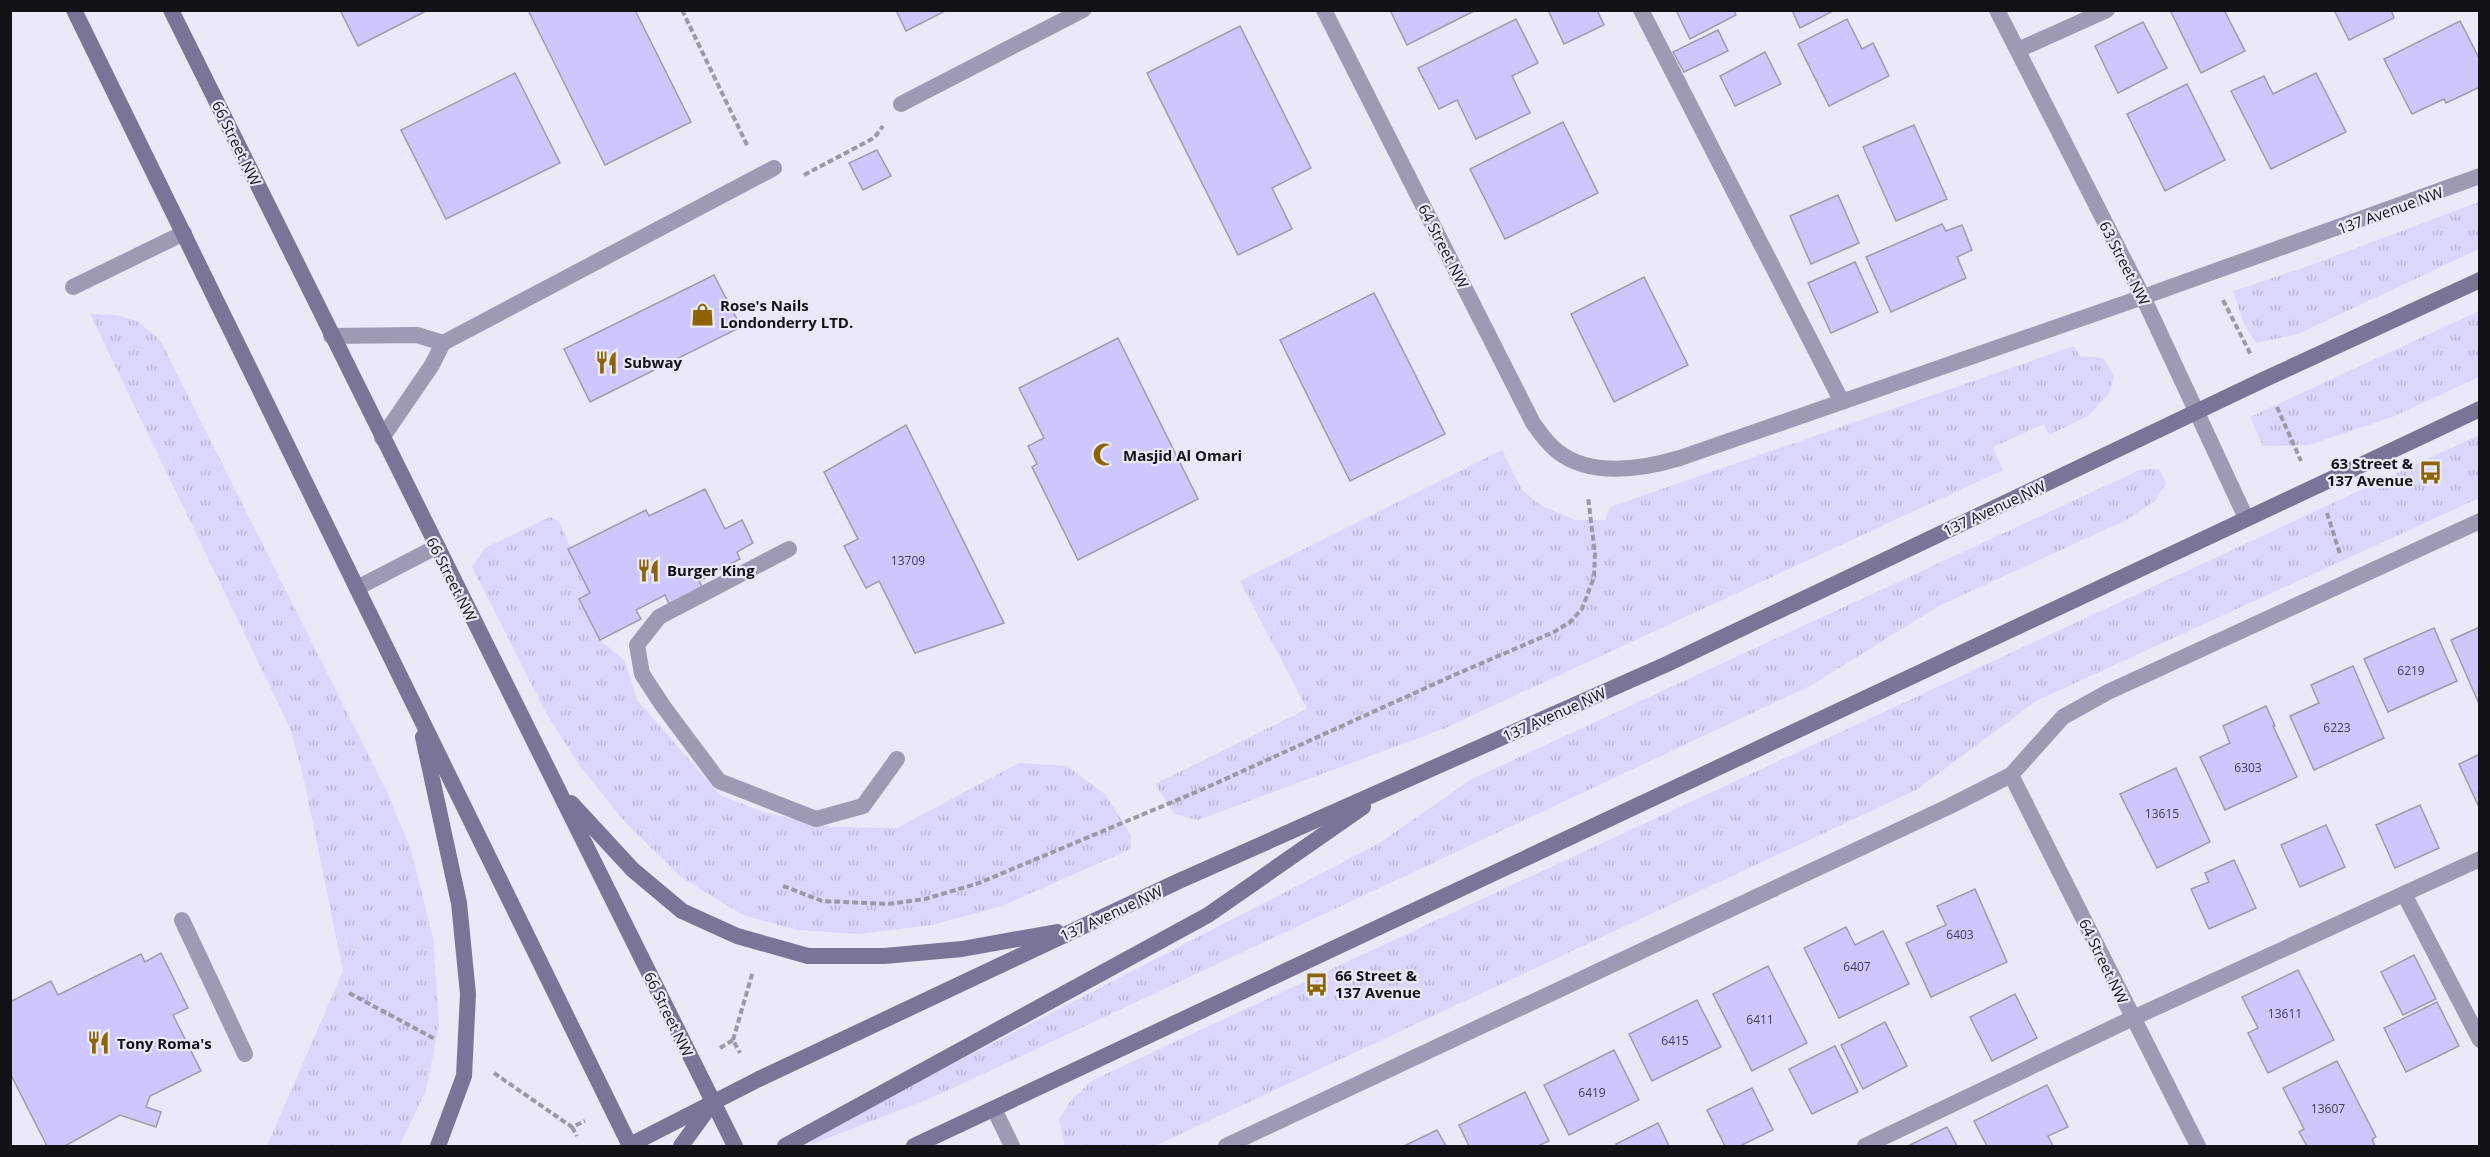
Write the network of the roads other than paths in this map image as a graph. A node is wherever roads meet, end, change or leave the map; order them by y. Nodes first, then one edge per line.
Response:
1 (74, 10) edge
2 (171, 10) edge
3 (1083, 10) edge
4 (1324, 10) edge
5 (1641, 10) edge
6 (1998, 10) edge
7 (2107, 10) edge
8 (2018, 50) junction
9 (901, 104) road end
10 (768, 171) road end
11 (2480, 177) edge
12 (184, 233) junction
13 (2480, 280) edge
14 (73, 287) dead end
15 (2143, 297) junction
16 (332, 336) junction
17 (443, 343) junction
18 (1842, 402) junction
19 (2480, 410) edge
20 (2197, 412) junction
21 (382, 438) junction
22 (1583, 464) joint
23 (2246, 518) junction
24 (2480, 520) edge
25 (436, 547) junction
26 (789, 549) dead end
27 (357, 588) junction
28 (417, 710) junction
29 (897, 759) dead end
30 (2011, 775) junction
31 (1396, 784) junction
32 (559, 790) junction
33 (2480, 859) edge
34 (2404, 894) junction
35 (182, 920) dead end
36 (1079, 928) junction
37 (2133, 1018) junction
38 (2480, 1040) edge
39 (245, 1054) dead end
40 (713, 1102) junction
41 (994, 1109) junction
42 (438, 1146) edge
43 (629, 1146) edge
44 (681, 1146) edge
45 (735, 1146) edge
46 (785, 1146) edge
47 (914, 1146) edge
48 (1012, 1146) edge
49 (1226, 1146) edge
50 (1865, 1146) edge
51 (2198, 1146) edge

1 - 12 main road
2 - 16 main road, 66 Street NW
3 - 9 street
4 - 22 street, 64 Street NW
5 - 18 street
6 - 8 street, 63 Street NW
7 - 8 street
8 - 15 street, 63 Street NW
10 - 17 street
11 - 15 street, 137 Avenue NW
12 - 14 street
12 - 27 main road
13 - 20 main road, 137 Avenue NW
15 - 18 street, 137 Avenue NW
15 - 20 street, 63 Street NW
16 - 17 street
16 - 21 main road, 66 Street NW
17 - 21 street
18 - 22 street, 137 Avenue NW
19 - 23 main road
20 - 23 street, 63 Street NW
20 - 31 main road, 137 Avenue NW
21 - 25 main road, 66 Street NW
23 - 41 main road
24 - 30 street
25 - 27 street
25 - 32 main road, 66 Street NW
26 - 29 street
27 - 28 main road
28 - 42 main road
28 - 43 main road
30 - 37 street, 64 Street NW
30 - 49 street
31 - 36 main road, 137 Avenue NW
31 - 46 main road
32 - 36 main road
32 - 40 main road, 66 Street NW
33 - 34 street
34 - 37 street
34 - 38 street
35 - 39 street
36 - 40 main road, 137 Avenue NW
37 - 50 street
37 - 51 street, 64 Street NW
40 - 43 main road, 137 Avenue NW
40 - 44 main road
40 - 45 main road, 66 Street NW
41 - 47 main road
41 - 48 street

